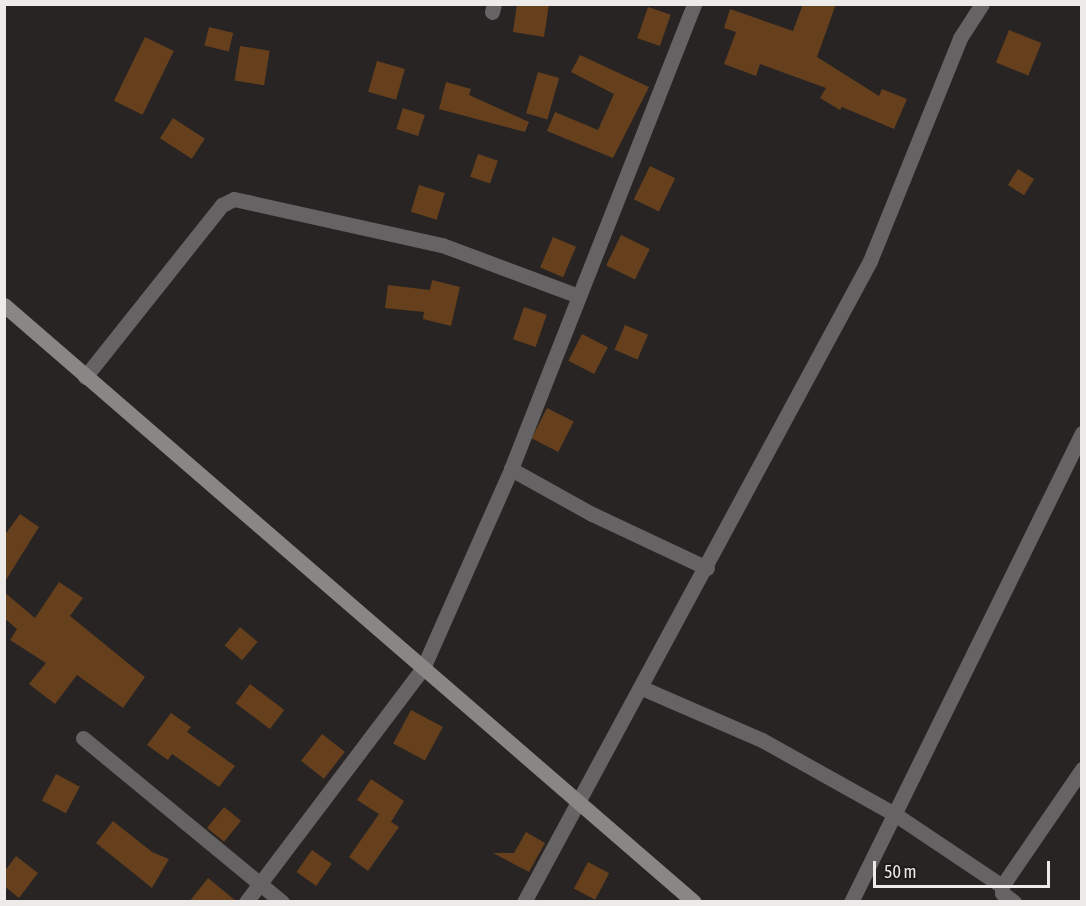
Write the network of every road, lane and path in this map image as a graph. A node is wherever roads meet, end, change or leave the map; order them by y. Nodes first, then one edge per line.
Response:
1 (694, 4) edge
2 (982, 4) edge
3 (576, 295) junction
4 (4, 305) edge
5 (85, 377) junction
6 (1082, 433) edge
7 (511, 469) junction
8 (707, 568) junction
9 (423, 668) junction
10 (642, 688) junction
11 (83, 738) dead end
12 (1082, 769) edge
13 (580, 803) junction
14 (896, 815) junction
15 (259, 886) junction
16 (1002, 886) junction
17 (246, 902) edge
18 (282, 902) edge
19 (525, 902) edge
20 (694, 902) edge
21 (851, 902) edge
22 (1014, 902) edge

1 - 3 street
2 - 8 street
3 - 5 street
3 - 7 street
4 - 5 street
5 - 9 street
6 - 14 street
7 - 8 street
7 - 9 street
8 - 10 street
9 - 13 street
9 - 15 street
10 - 13 street
10 - 14 street
11 - 15 street
12 - 16 street
13 - 19 street
13 - 20 street
14 - 16 street
14 - 21 street
15 - 17 street
15 - 18 street
16 - 22 street

